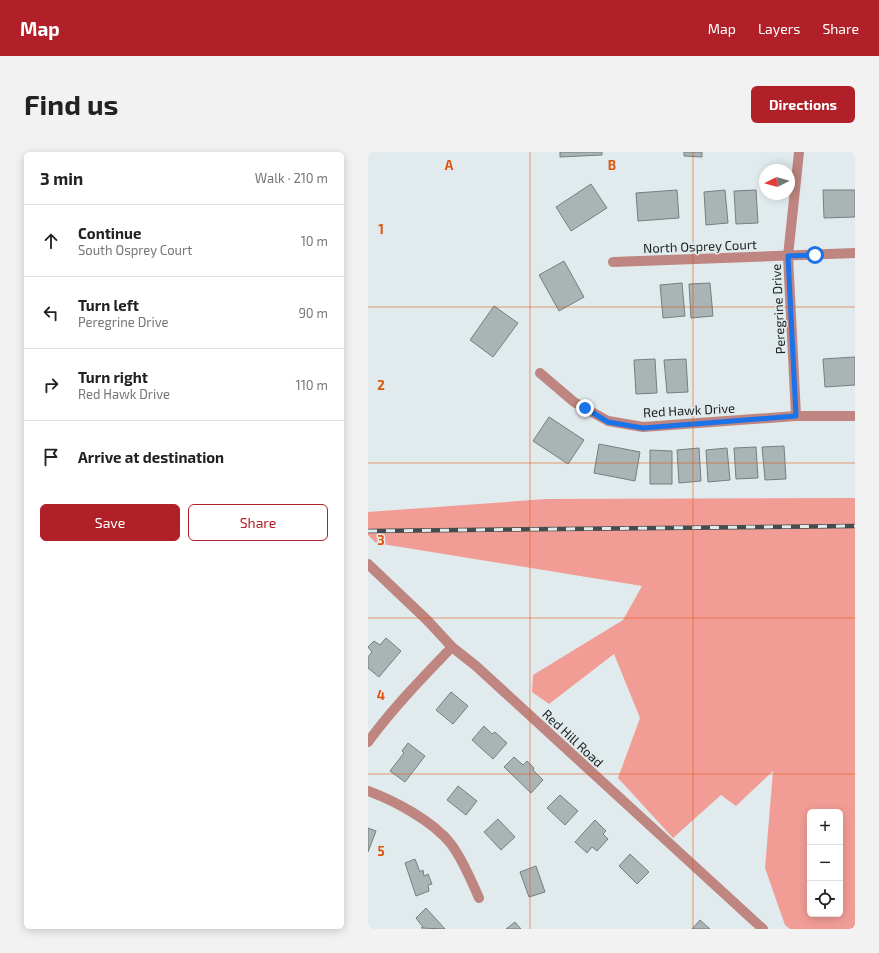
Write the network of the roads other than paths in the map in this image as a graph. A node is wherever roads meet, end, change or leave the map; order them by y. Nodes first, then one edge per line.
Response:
1 (799, 152) edge
2 (855, 253) edge
3 (788, 256) junction
4 (613, 262) dead end
5 (540, 373) dead end
6 (796, 416) junction
7 (855, 416) edge
8 (368, 564) edge
9 (452, 647) junction
10 (368, 742) edge
11 (368, 791) edge
12 (479, 898) dead end
13 (758, 928) edge

1 - 3 street, Peregrine Drive
2 - 3 street, North Osprey Court
3 - 4 street, North Osprey Court
3 - 6 street, Peregrine Drive
5 - 6 street, Red Hawk Drive
6 - 7 street, Red Hawk Drive
8 - 9 street, Red Hill Road
9 - 10 street
9 - 13 street, Red Hill Road
11 - 12 street

